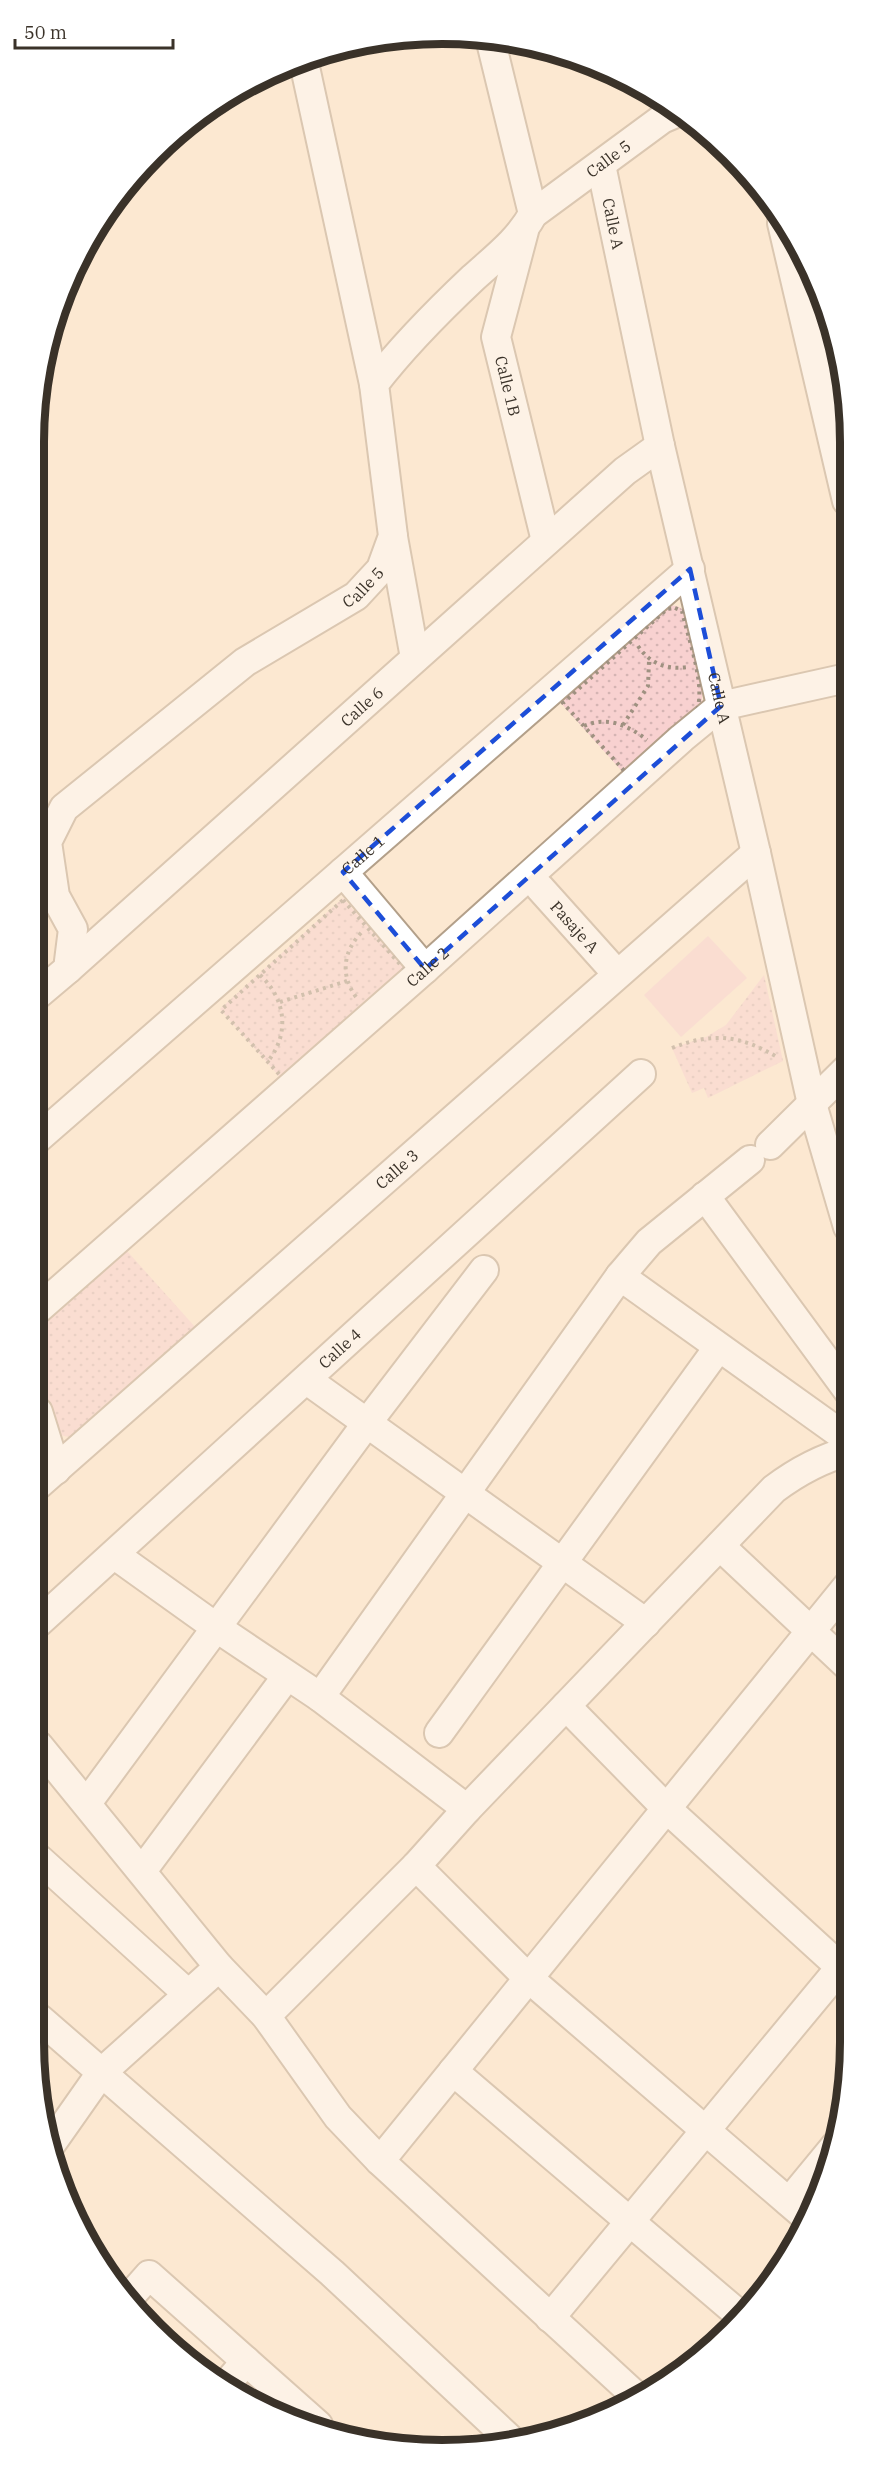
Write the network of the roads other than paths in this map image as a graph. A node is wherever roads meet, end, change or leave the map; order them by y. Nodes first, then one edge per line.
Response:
1 (492, 47) edge
2 (305, 68) edge
3 (670, 116) edge
4 (601, 165) junction
5 (528, 223) junction
6 (787, 244) edge
7 (801, 311) junction
8 (822, 326) edge
9 (374, 384) junction
10 (660, 447) junction
11 (840, 472) edge
12 (393, 536) junction
13 (546, 541) junction
14 (690, 569) junction
15 (415, 658) junction
16 (840, 680) edge
17 (721, 706) junction
18 (756, 853) junction
19 (343, 872) junction
20 (540, 888) dead end
21 (610, 966) dead end
22 (68, 969) junction
23 (425, 969) junction
24 (44, 989) edge
25 (641, 1074) dead end
26 (840, 1076) edge
27 (812, 1104) junction
28 (44, 1133) edge
29 (705, 1196) junction
30 (840, 1200) edge
31 (484, 1270) dead end
32 (620, 1276) junction
33 (44, 1304) edge
34 (718, 1348) junction
35 (307, 1380) junction
36 (840, 1380) edge
37 (367, 1424) junction
38 (840, 1434) edge
39 (840, 1454) edge
40 (44, 1456) edge
41 (47, 1478) edge
42 (465, 1493) junction
43 (720, 1546) junction
44 (115, 1554) junction
45 (563, 1563) junction
46 (840, 1595) edge
47 (44, 1618) edge
48 (646, 1623) junction
49 (217, 1628) junction
50 (811, 1631) junction
51 (840, 1658) edge
52 (287, 1676) junction
53 (320, 1697) junction
54 (566, 1706) junction
55 (439, 1732) dead end
56 (44, 1752) edge
57 (87, 1803) junction
58 (467, 1809) junction
59 (667, 1809) junction
60 (44, 1864) edge
61 (416, 1866) junction
62 (142, 1871) junction
63 (840, 1960) edge
64 (219, 1967) junction
65 (840, 1974) edge
66 (529, 1978) junction
67 (188, 1994) junction
68 (266, 2016) junction
69 (44, 2023) edge
70 (453, 2071) junction
71 (101, 2073) junction
72 (706, 2130) junction
73 (55, 2138) edge
74 (380, 2161) junction
75 (813, 2183) edge
76 (797, 2209) edge
77 (630, 2221) junction
78 (133, 2293) edge
79 (735, 2311) edge
80 (550, 2318) junction
81 (246, 2361) junction
82 (231, 2379) edge
83 (631, 2391) edge
84 (307, 2416) edge
85 (505, 2434) edge

1 - 5 street
2 - 9 street
3 - 4 street, Calle 5
4 - 5 street, Calle 5
4 - 10 street, Calle A
5 - 9 street, Calle 5
5 - 13 street, Calle 1B
6 - 7 street
7 - 8 street
7 - 11 street
9 - 12 street, Calle 5
10 - 13 street, Calle 6
10 - 14 street, Calle A
12 - 15 street
12 - 22 street, Calle 5
13 - 15 street, Calle 6
14 - 17 street, Calle A
14 - 19 street, Calle 1
15 - 22 street, Calle 6
16 - 17 street, Calle 2
17 - 18 street, Calle A
17 - 23 street, Calle 2
18 - 27 street, Calle A
18 - 41 street, Calle 3
19 - 23 street
19 - 28 street, Calle 1
20 - 21 street, Pasaje A
22 - 24 street
23 - 33 street, Calle 2
25 - 35 street, Calle 4
26 - 27 street
27 - 29 street
27 - 30 street, Calle A
29 - 32 street
29 - 36 street
31 - 37 street
32 - 34 street
32 - 42 street
34 - 38 street
34 - 45 street
35 - 37 street
35 - 44 street, Calle 4
37 - 42 street
37 - 49 street
39 - 43 street
40 - 41 street
42 - 45 street
42 - 53 street
43 - 48 street
43 - 50 street
44 - 47 street, Calle 4
44 - 49 street
45 - 48 street
45 - 55 street
46 - 50 street
48 - 54 street
49 - 52 street
49 - 57 street
50 - 51 street
50 - 59 street
52 - 53 street
52 - 62 street
53 - 58 street
54 - 58 street
54 - 59 street
56 - 57 street
57 - 62 street
58 - 61 street
59 - 63 street
59 - 66 street
60 - 67 street
61 - 66 street
61 - 68 street
62 - 64 street
64 - 67 street
64 - 68 street
65 - 72 street
66 - 70 street
66 - 72 street
67 - 71 street
68 - 74 street
69 - 71 street
70 - 74 street
70 - 77 street
71 - 73 street
71 - 85 street
72 - 76 street
72 - 77 street
74 - 80 street
75 - 76 street
77 - 79 street
77 - 80 street
78 - 81 street
80 - 83 street
81 - 82 street
81 - 84 street

